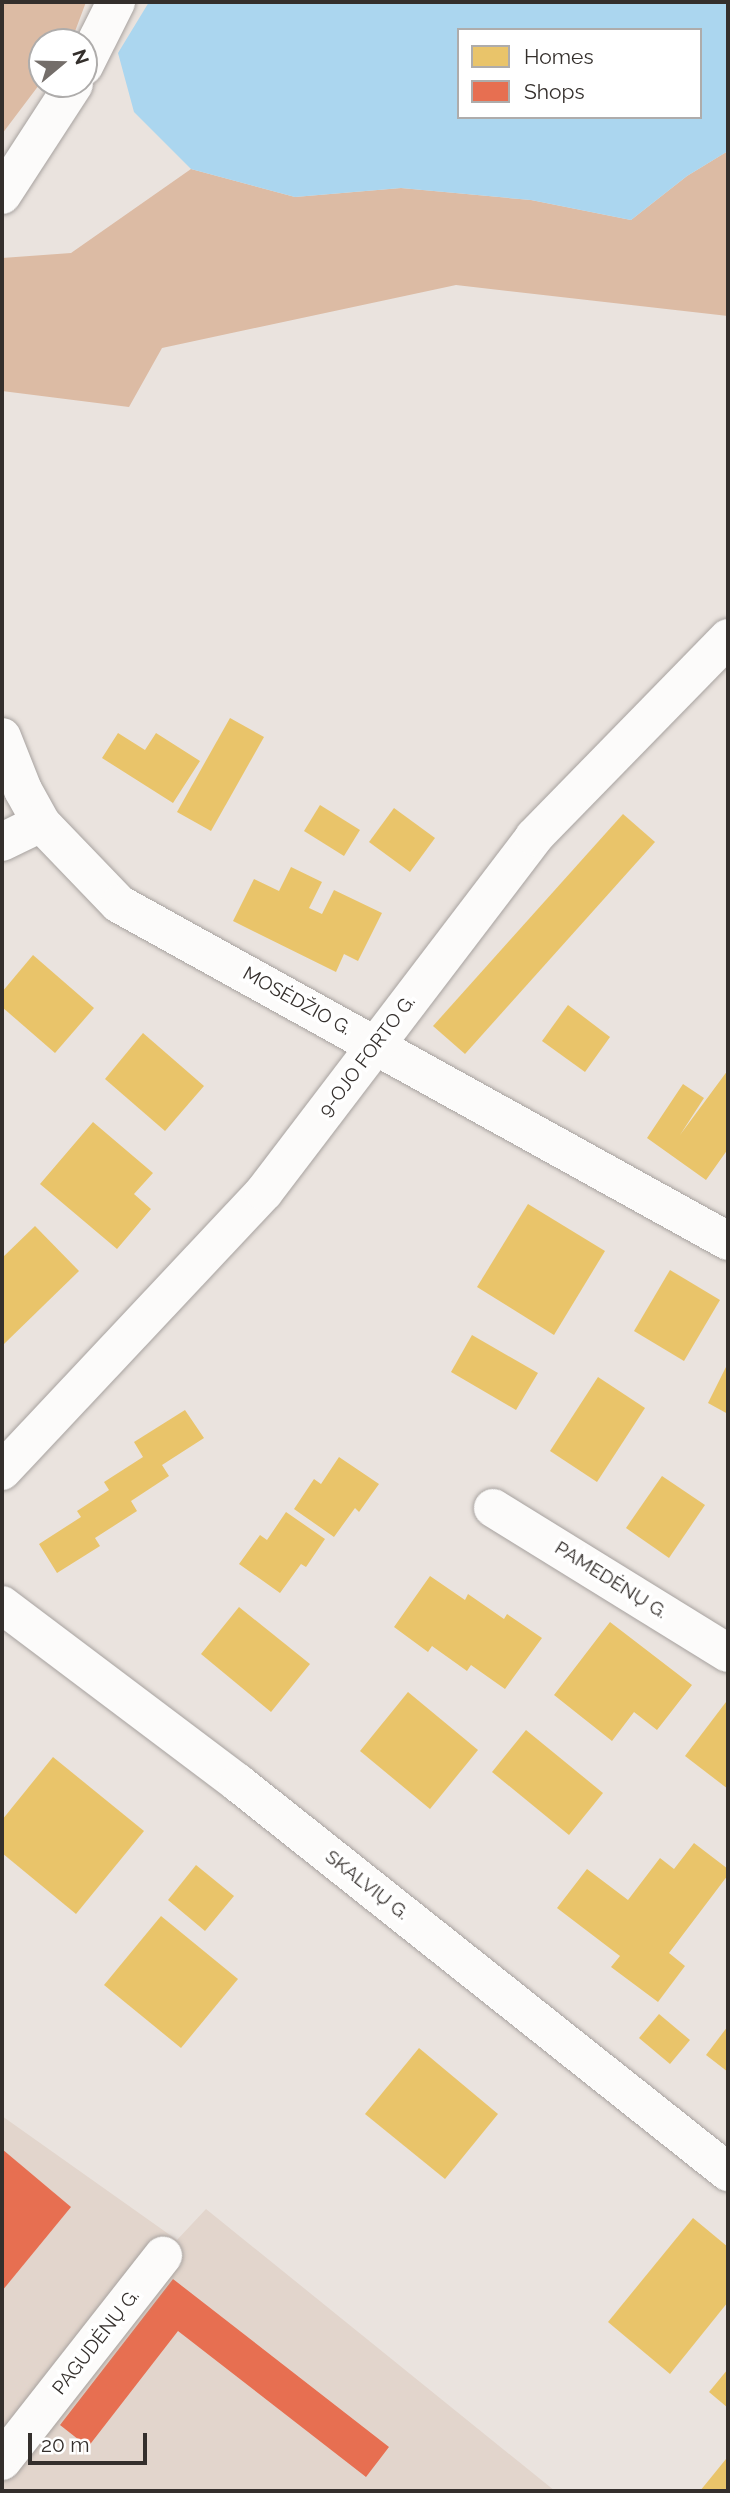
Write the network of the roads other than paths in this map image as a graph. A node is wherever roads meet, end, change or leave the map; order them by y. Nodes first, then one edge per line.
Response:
1 (116, 2) edge
2 (98, 38) edge
3 (65, 98) edge
4 (2, 195) edge
5 (728, 638) edge
6 (2, 737) edge
7 (41, 823) junction
8 (2, 842) edge
9 (377, 1044) junction
10 (728, 1241) edge
11 (2, 1471) edge
12 (493, 1508) dead end
13 (2, 1605) edge
14 (728, 1653) edge
15 (728, 2172) edge
16 (163, 2256) dead end
17 (2, 2461) edge

1 - 2 street
3 - 4 street
5 - 9 street, 9-OJO FORTO G.
6 - 7 street, MOSĖDŽIO G.
7 - 8 street
7 - 9 street, MOSĖDŽIO G.
9 - 10 street, MOSĖDŽIO G.
9 - 11 street, 9-OJO FORTO G.
12 - 14 street, PAMEDĖNŲ G.
13 - 15 street, SKALVIŲ G.
16 - 17 street, PAGUDĖNŲ G.

